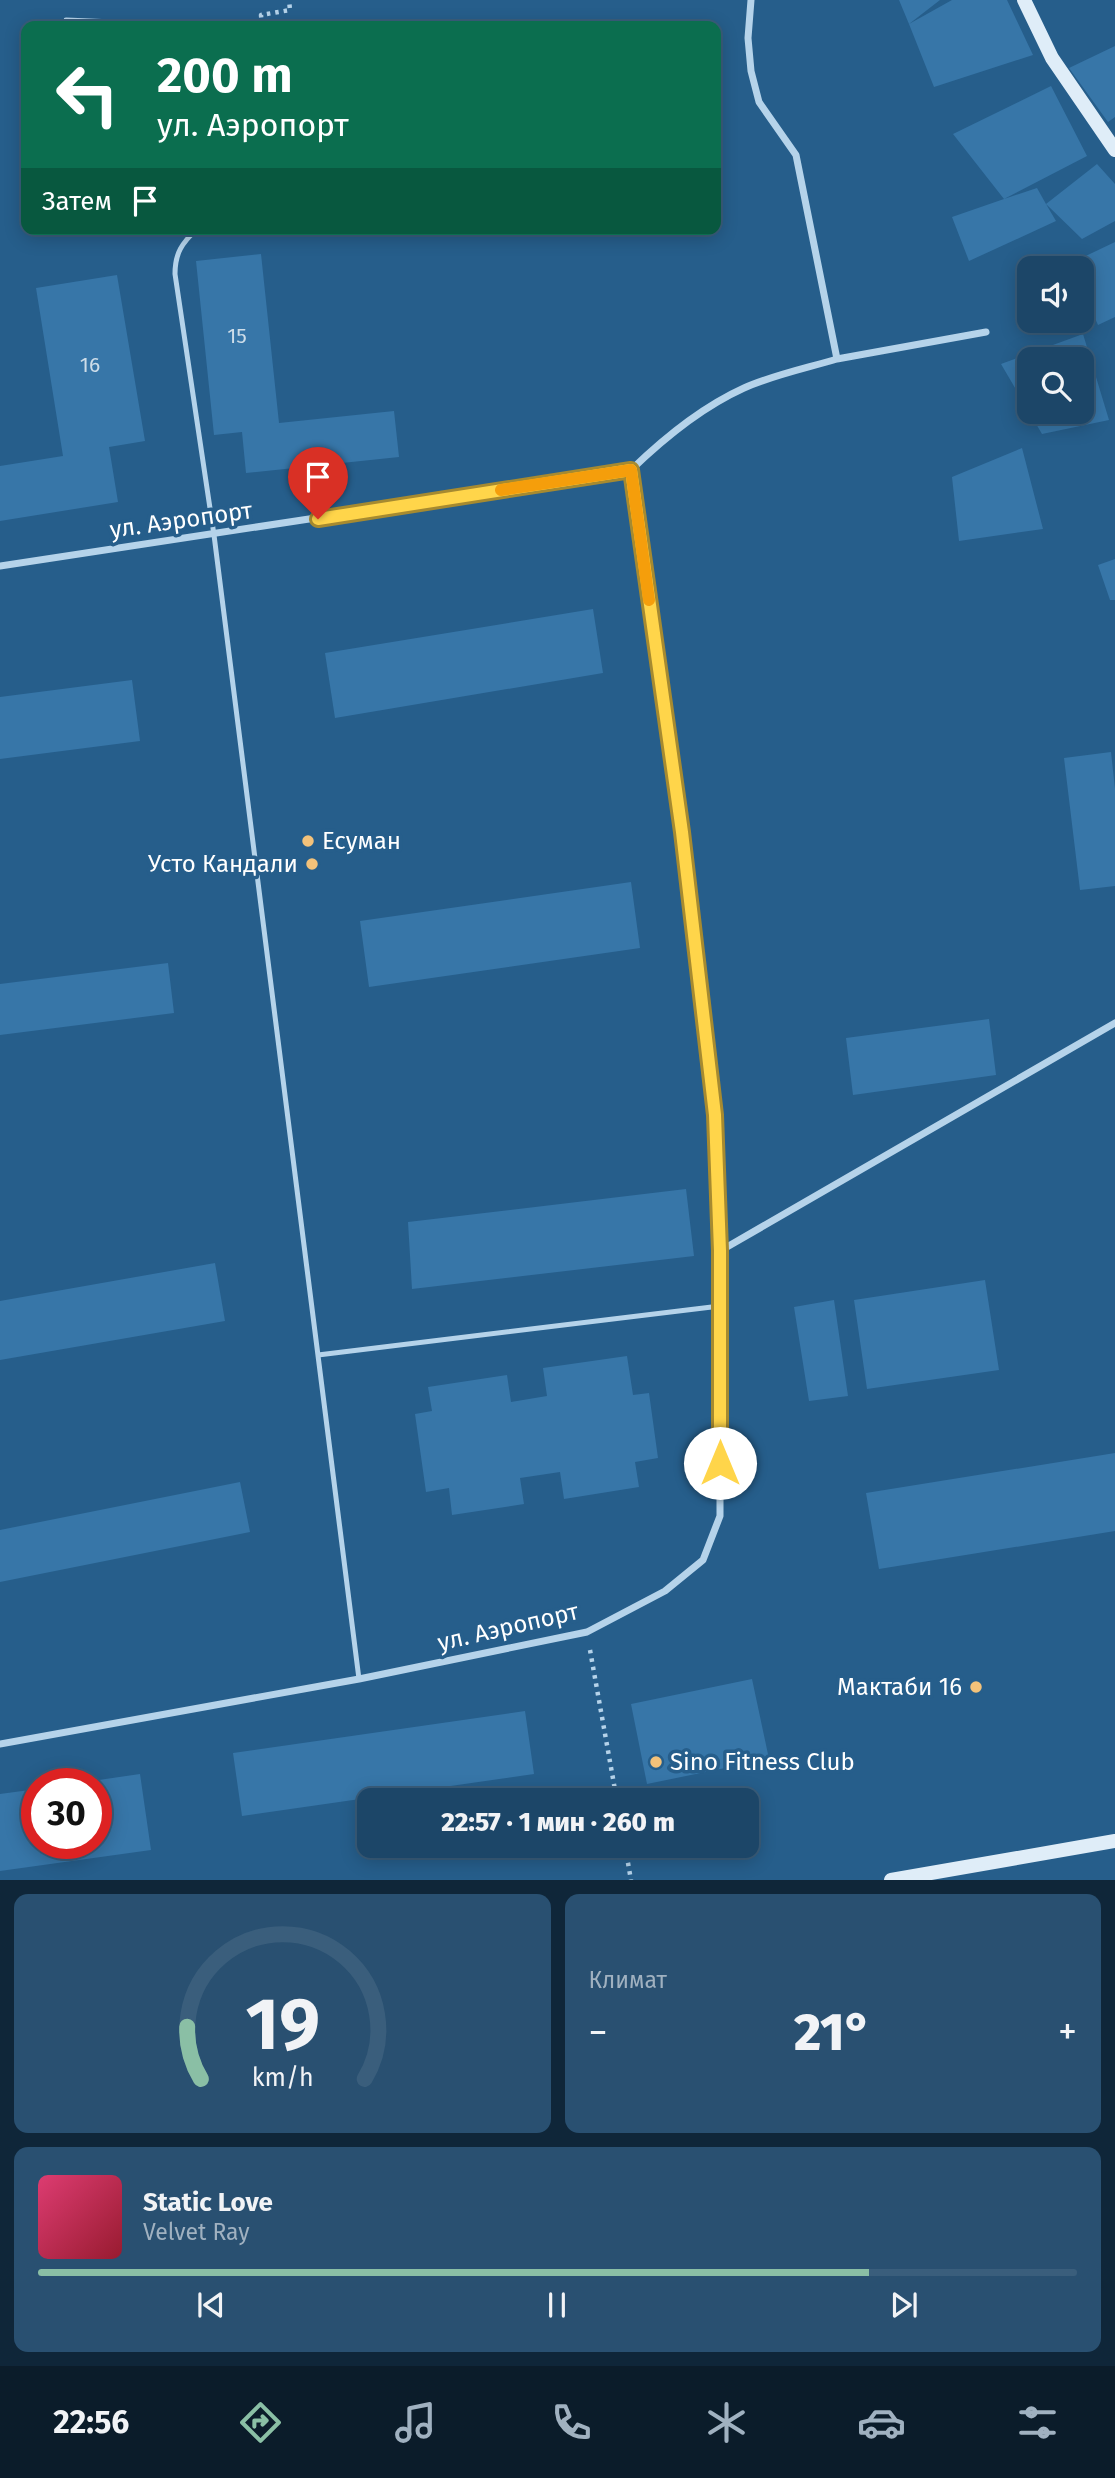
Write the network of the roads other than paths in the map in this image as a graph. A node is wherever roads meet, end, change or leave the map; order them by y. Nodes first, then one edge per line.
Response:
1 (751, 0) edge
2 (1024, 0) edge
3 (66, 20) dead end
4 (90, 21) edge
5 (1115, 150) edge
6 (191, 235) edge
7 (986, 332) dead end
8 (837, 359) junction
9 (631, 470) junction
10 (214, 535) junction
11 (0, 566) edge
12 (1115, 1023) edge
13 (720, 1251) junction
14 (720, 1306) junction
15 (318, 1355) junction
16 (359, 1679) junction
17 (0, 1744) edge
18 (1115, 1840) edge
19 (891, 1880) edge

1 - 8 street
2 - 5 street
3 - 4 lane
6 - 10 lane
7 - 8 street
8 - 9 street
9 - 10 street, ул. Аэропорт
9 - 13 street, ул. Аэропорт
10 - 11 street, ул. Аэропорт
10 - 15 lane
12 - 13 street
13 - 14 street, ул. Аэропорт
14 - 15 lane
14 - 16 street, ул. Аэропорт
15 - 16 lane
16 - 17 street, ул. Аэропорт
18 - 19 street

